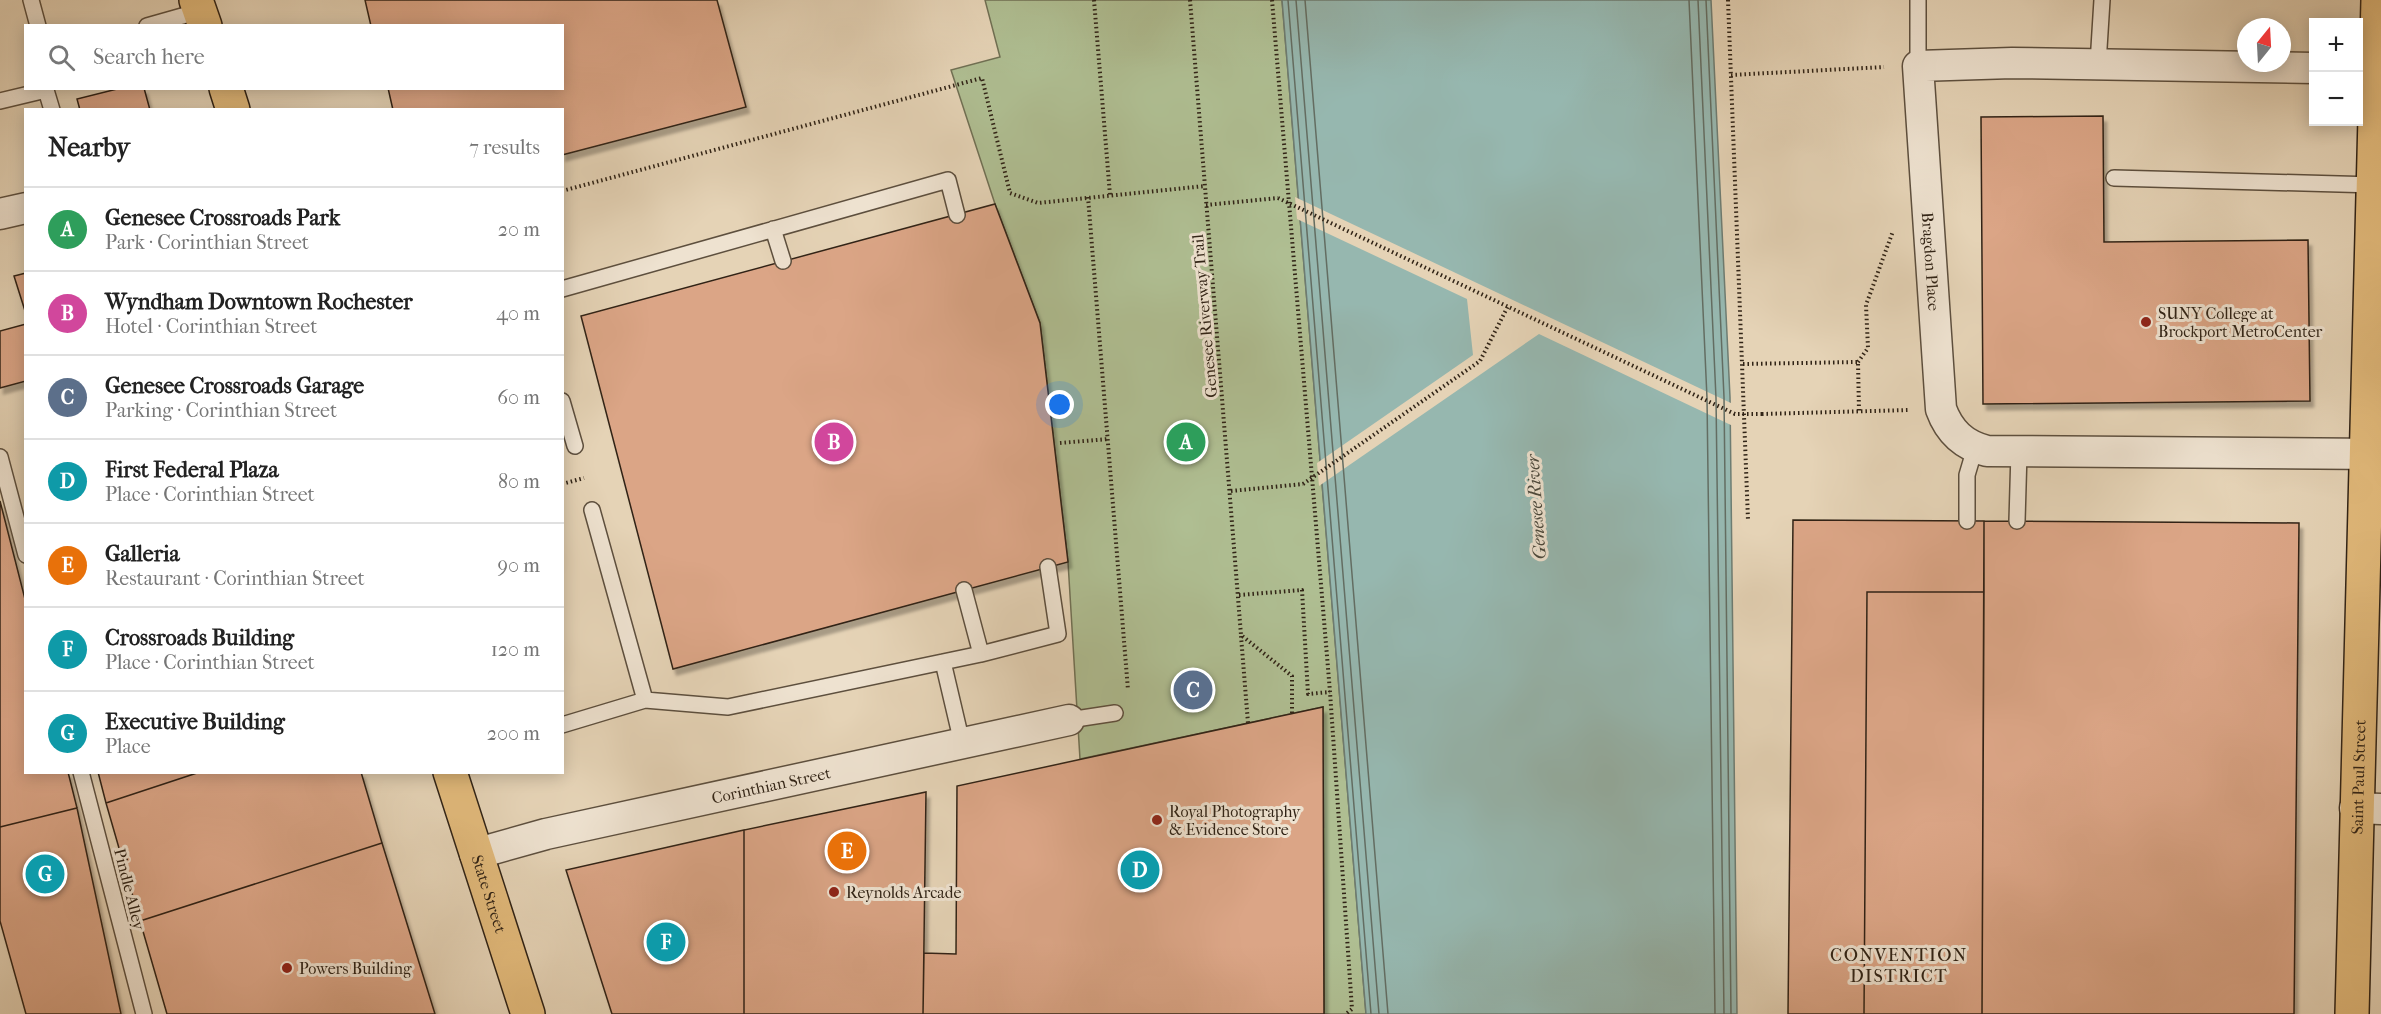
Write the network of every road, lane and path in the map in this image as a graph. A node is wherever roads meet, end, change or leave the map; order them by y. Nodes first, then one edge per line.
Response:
1 (31, 0) edge
2 (1094, 0) edge
3 (1190, 0) edge
4 (1272, 0) edge
5 (1728, 0) edge
6 (1918, 0) edge
7 (2102, 0) edge
8 (2378, 0) edge
9 (200, 12) edge
10 (37, 24) edge
11 (155, 24) edge
12 (2098, 64) junction
13 (1906, 66) junction
14 (2309, 68) edge
15 (2368, 69) edge
16 (1731, 75) junction
17 (42, 90) edge
18 (46, 90) edge
19 (227, 90) edge
20 (0, 101) edge
21 (51, 108) edge
22 (233, 108) edge
23 (2114, 178) dead end
24 (2375, 185) junction
25 (1205, 186) junction
26 (564, 190) edge
27 (1110, 195) junction
28 (1088, 197) junction
29 (1206, 205) junction
30 (24, 208) edge
31 (0, 214) edge
32 (957, 214) dead end
33 (1896, 222) dead end
34 (773, 229) junction
35 (2377, 230) edge
36 (783, 261) dead end
37 (564, 288) edge
38 (1508, 306) junction
39 (1858, 362) junction
40 (1743, 364) junction
41 (2375, 400) edge
42 (564, 408) edge
43 (1899, 410) dead end
44 (1859, 411) junction
45 (1108, 439) junction
46 (1060, 443) dead end
47 (575, 446) dead end
48 (1975, 448) junction
49 (2019, 452) junction
50 (2374, 454) edge
51 (0, 456) edge
52 (584, 478) dead end
53 (564, 483) edge
54 (1231, 491) junction
55 (592, 510) dead end
56 (1748, 520) dead end
57 (1967, 521) dead end
58 (2017, 521) dead end
59 (24, 547) edge
60 (1048, 567) dead end
61 (964, 590) dead end
62 (1239, 595) junction
63 (1241, 635) junction
64 (981, 654) junction
65 (943, 662) junction
66 (1330, 692) junction
67 (645, 700) junction
68 (1129, 701) dead end
69 (1115, 713) dead end
70 (1292, 713) dead end
71 (1069, 720) joint
72 (1248, 723) dead end
73 (564, 724) edge
74 (962, 743) junction
75 (82, 774) edge
76 (451, 774) edge
77 (2368, 808) edge
78 (475, 854) junction
79 (144, 1014) edge
80 (528, 1014) edge
81 (1346, 1014) edge
82 (2352, 1014) edge

1 - 10 lane
2 - 27 path
3 - 25 path, Genesee Riverway Trail
4 - 66 path
5 - 16 path
6 - 13 lane
7 - 12 lane
8 - 15 main road, Saint Paul Street
9 - 11 lane
12 - 13 street
12 - 14 street
13 - 16 path
13 - 48 street, Bragdon Place
15 - 24 main road, Saint Paul Street
16 - 40 path
17 - 20 lane
18 - 21 lane
19 - 22 main road
23 - 24 lane
24 - 35 main road, Saint Paul Street
25 - 27 path
25 - 29 path, Genesee Riverway Trail
26 - 28 path
27 - 28 path
28 - 45 path
29 - 38 path, bridge
29 - 54 path, Genesee Riverway Trail
30 - 31 street
32 - 34 lane
33 - 39 path
34 - 36 lane
34 - 37 lane
35 - 41 main road, Saint Paul Street
38 - 44 path, bridge
38 - 54 path, bridge
39 - 40 path
39 - 44 path
40 - 56 path
41 - 50 main road, Saint Paul Street
42 - 47 lane
43 - 44 path
45 - 46 path
45 - 68 path
48 - 49 street
48 - 57 lane
49 - 50 street
49 - 58 lane
50 - 77 main road, Saint Paul Street
51 - 59 lane
52 - 53 path
54 - 62 path, Genesee Riverway Trail
55 - 67 lane
60 - 64 lane
61 - 64 lane
62 - 63 path, Genesee Riverway Trail
62 - 66 path
63 - 70 path
63 - 72 path, Genesee Riverway Trail
64 - 65 lane
65 - 67 lane
65 - 74 lane
66 - 81 path
67 - 73 lane
69 - 71 lane
71 - 74 street, Corinthian Street
74 - 78 street, Corinthian Street
75 - 79 lane, Pindle Alley
76 - 78 main road, State Street
77 - 82 main road, Saint Paul Street
78 - 80 main road, State Street

